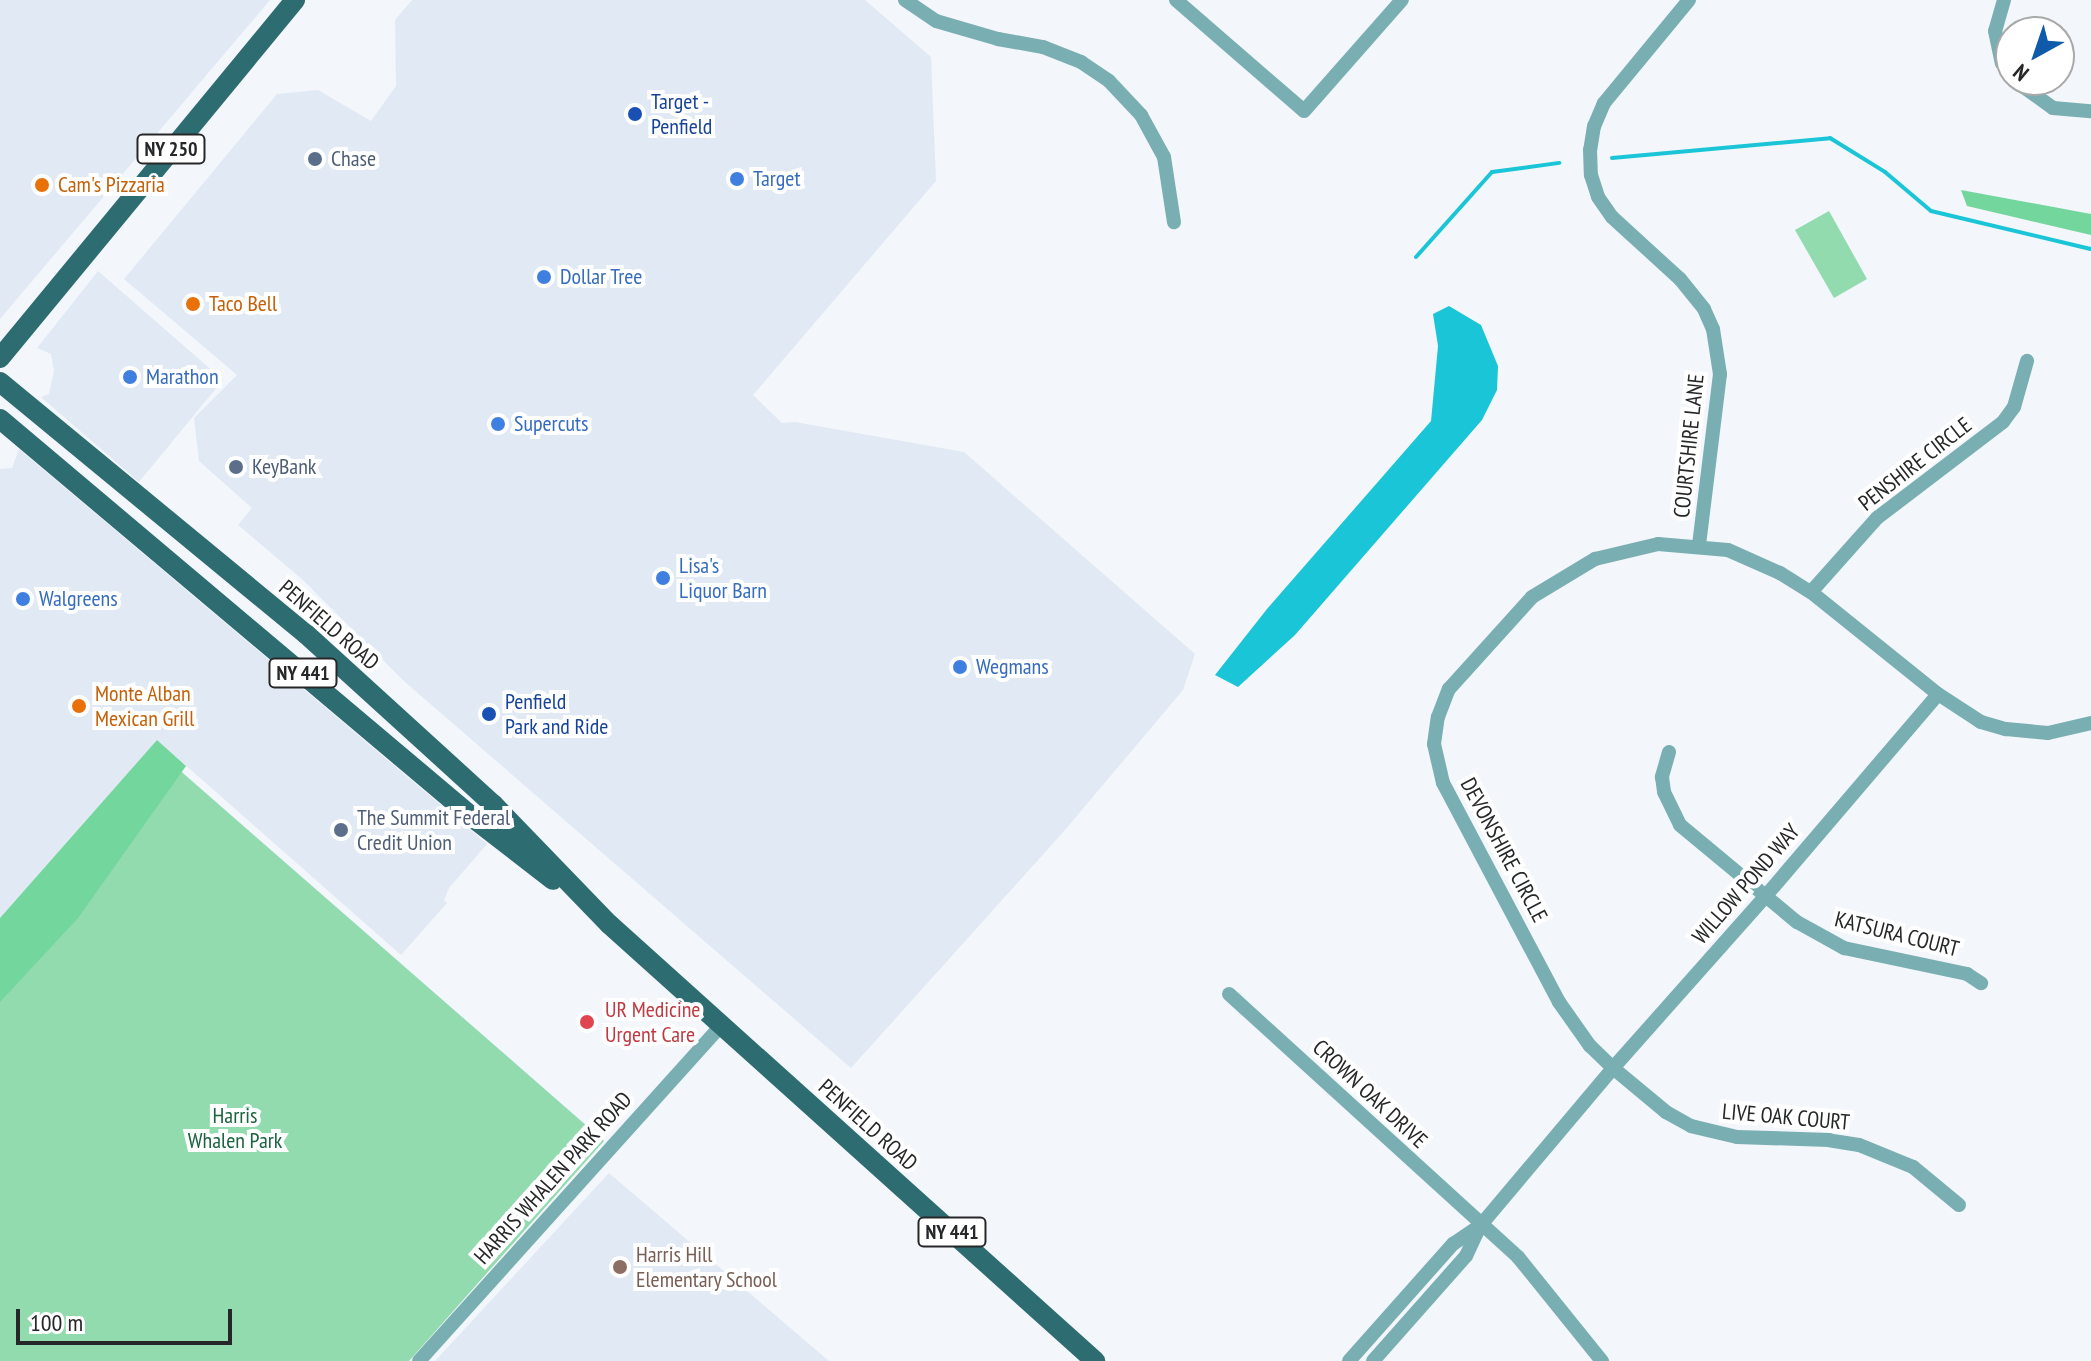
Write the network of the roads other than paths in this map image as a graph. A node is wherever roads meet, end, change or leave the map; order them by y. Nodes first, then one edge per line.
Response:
1 (295, 0) edge
2 (905, 0) edge
3 (1176, 0) edge
4 (1402, 0) edge
5 (1689, 0) edge
6 (2037, 96) edge
7 (2091, 111) edge
8 (1174, 222) dead end
9 (0, 358) edge
10 (2027, 361) dead end
11 (0, 382) edge
12 (0, 419) edge
13 (1699, 546) junction
14 (1811, 592) junction
15 (1938, 694) junction
16 (2091, 723) edge
17 (1669, 752) dead end
18 (1764, 898) junction
19 (609, 924) junction
20 (1981, 983) dead end
21 (1229, 994) dead end
22 (721, 1026) junction
23 (1613, 1068) junction
24 (1959, 1205) dead end
25 (1480, 1226) junction
26 (419, 1361) edge
27 (1095, 1361) edge
28 (1349, 1361) edge
29 (1373, 1361) edge
30 (1602, 1361) edge

1 - 9 main road, NY 250
2 - 8 street
3 - 4 street
5 - 13 street, COURTSHIRE LANE
6 - 7 street
10 - 14 street, PENSHIRE CIRCLE
11 - 19 main road, PENFIELD ROAD / NY 441
12 - 19 main road, PENFIELD ROAD / NY 441
13 - 14 street, DEVONSHIRE CIRCLE
13 - 23 street, DEVONSHIRE CIRCLE
14 - 15 street, DEVONSHIRE CIRCLE
15 - 16 street
15 - 18 street, WILLOW POND WAY
17 - 18 street, KATSURA COURT
18 - 20 street, KATSURA COURT
18 - 23 street, WILLOW POND WAY
19 - 22 main road, PENFIELD ROAD / NY 441
21 - 25 street, CROWN OAK DRIVE
22 - 26 street, HARRIS WHALEN PARK ROAD
22 - 27 main road, PENFIELD ROAD / NY 441
23 - 24 street, LIVE OAK COURT
23 - 25 street, WILLOW POND WAY
25 - 28 street, WILLOW POND WAY
25 - 29 street, WILLOW POND WAY
25 - 30 street

